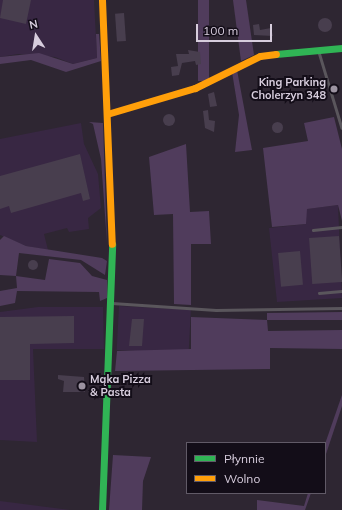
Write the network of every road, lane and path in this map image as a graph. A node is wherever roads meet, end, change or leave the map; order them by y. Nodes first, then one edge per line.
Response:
1 (102, 0) edge
2 (342, 48) edge
3 (319, 52) junction
4 (107, 114) junction
5 (342, 128) edge
6 (342, 227) edge
7 (313, 230) dead end
8 (342, 291) edge
9 (319, 293) dead end
10 (111, 303) junction
11 (342, 308) edge
12 (102, 510) edge

1 - 4 main road
2 - 3 main road
3 - 4 main road
3 - 5 lane
4 - 10 main road
6 - 7 lane
8 - 9 lane
10 - 11 lane
10 - 12 main road

